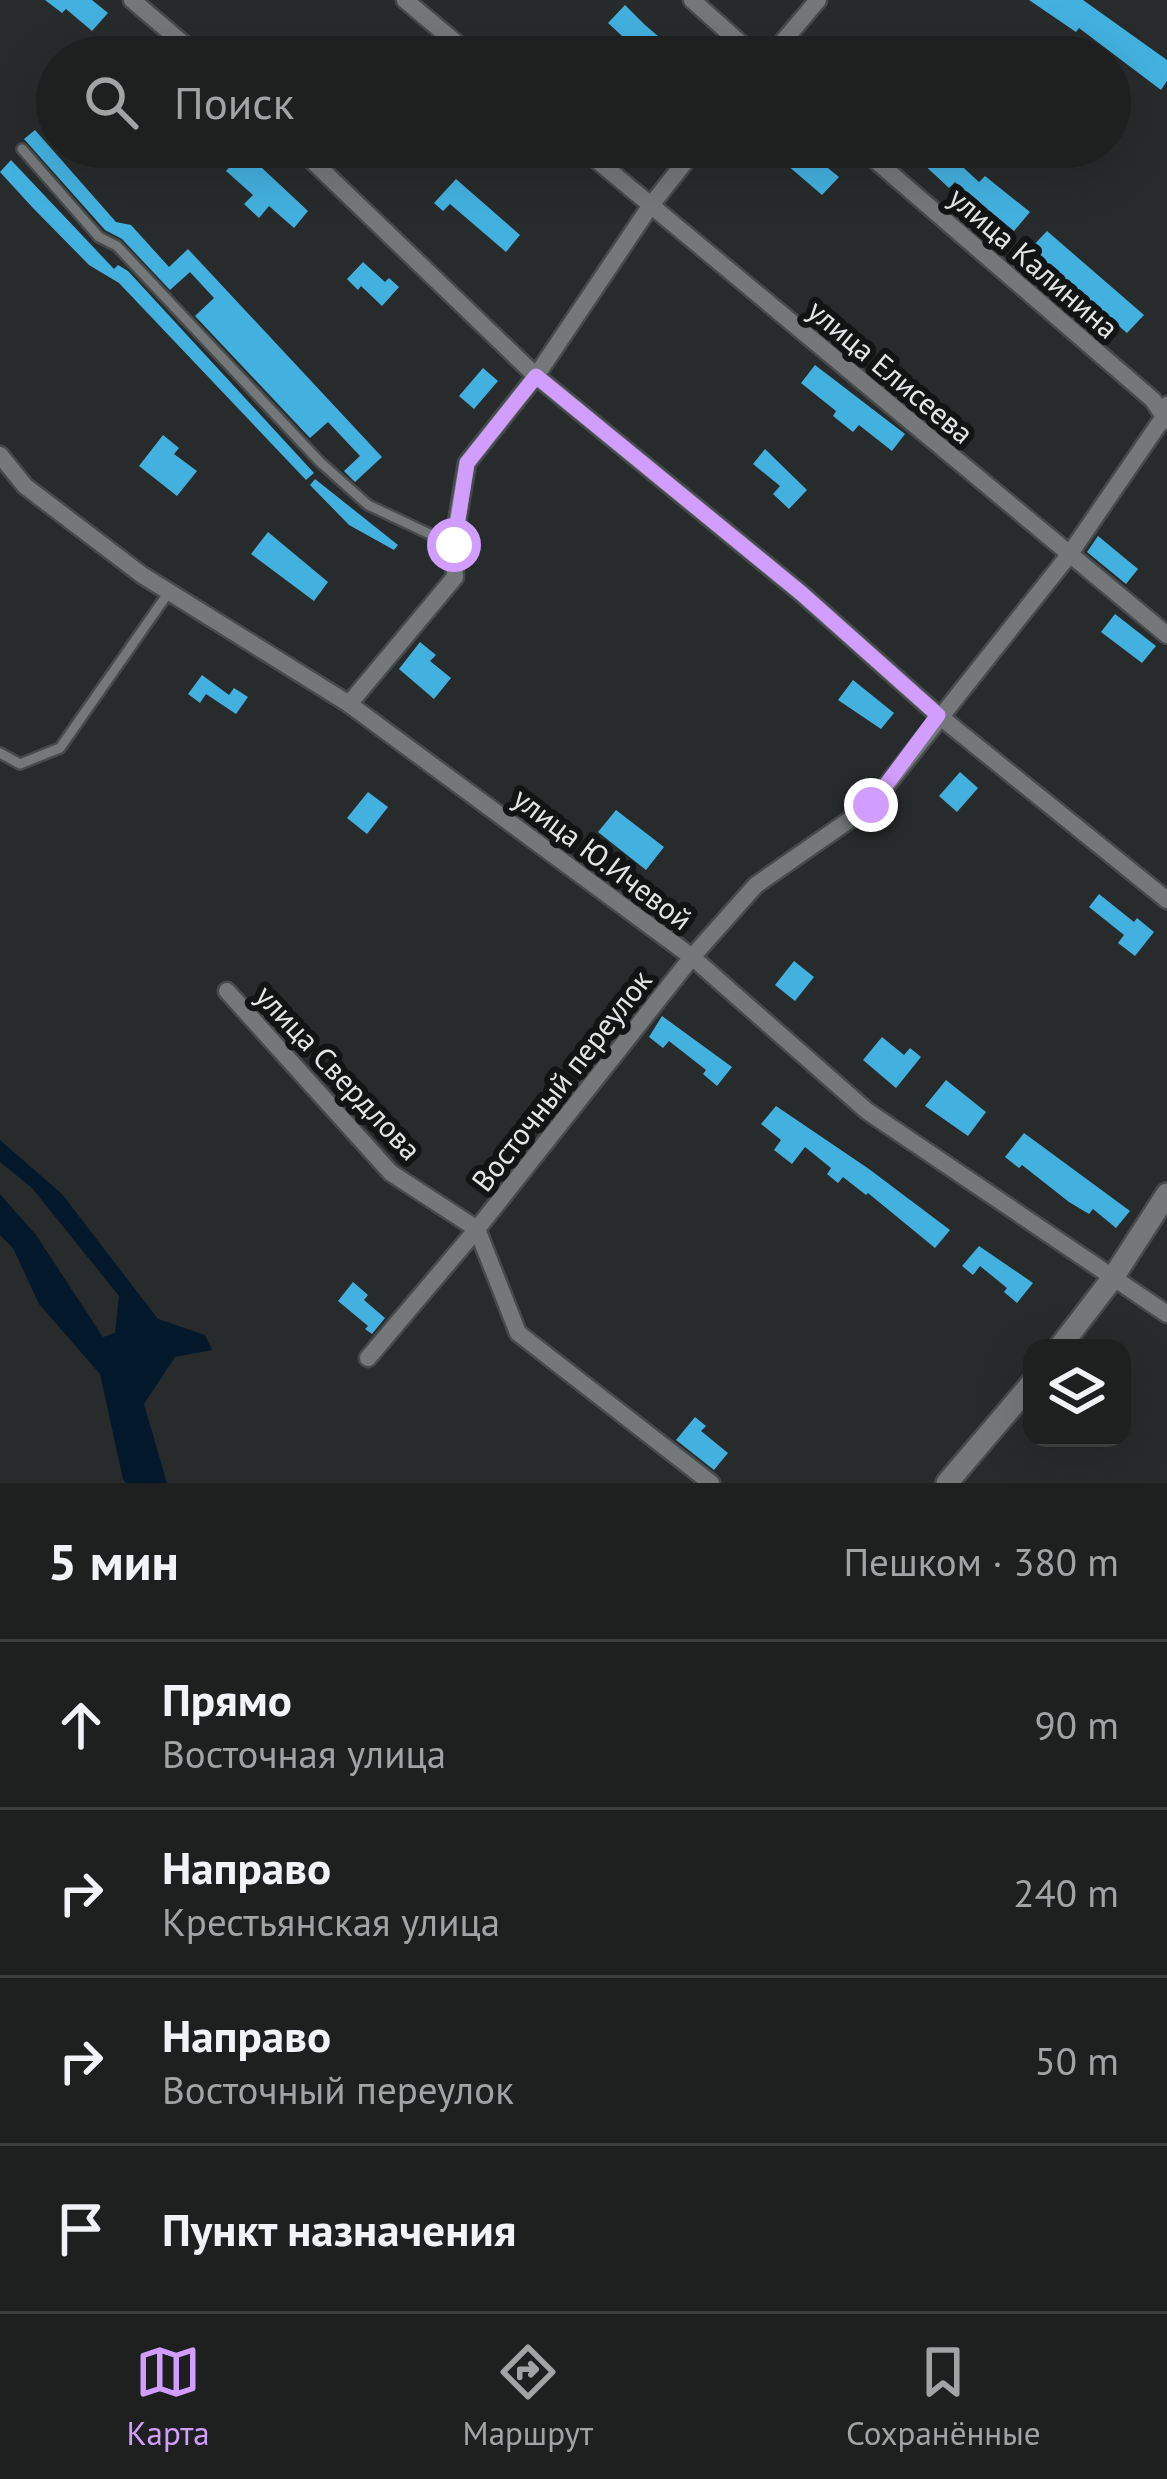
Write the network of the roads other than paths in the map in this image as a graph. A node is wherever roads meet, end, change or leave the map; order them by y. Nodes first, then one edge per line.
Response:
1 (132, 0) edge
2 (405, 0) edge
3 (692, 0) edge
4 (818, 0) edge
5 (174, 36) edge
6 (448, 36) edge
7 (732, 36) edge
8 (788, 36) edge
9 (22, 149) dead end
10 (36, 165) edge
11 (39, 168) edge
12 (320, 168) edge
13 (606, 168) edge
14 (680, 168) edge
15 (884, 168) edge
16 (650, 205) junction
17 (536, 376) junction
18 (1166, 415) edge
19 (0, 455) edge
20 (454, 545) junction
21 (1069, 555) junction
22 (169, 592) junction
23 (1167, 635) edge
24 (349, 704) junction
25 (938, 715) junction
26 (0, 753) edge
27 (1167, 900) edge
28 (692, 957) junction
29 (227, 992) dead end
30 (1167, 1194) edge
31 (477, 1229) junction
32 (1112, 1279) junction
33 (1167, 1314) edge
34 (1066, 1339) edge
35 (368, 1358) dead end
36 (1023, 1394) edge
37 (711, 1483) edge
38 (947, 1483) edge

1 - 5 street
2 - 6 street
3 - 7 street
4 - 8 street
9 - 10 lane
11 - 20 lane
12 - 17 street
13 - 16 street, улица Елисеева
14 - 16 street
15 - 18 street, улица Калинина
16 - 17 street
16 - 21 street, улица Елисеева
17 - 20 street
17 - 25 street
18 - 21 street, Восточный переулок
19 - 22 street, улица Ю.Ичевой
20 - 24 street
21 - 23 street, улица Елисеева
21 - 25 street, Восточный переулок
22 - 24 street, улица Ю.Ичевой
22 - 26 lane
24 - 28 street, улица Ю.Ичевой
25 - 27 street
25 - 28 street, Восточный переулок
28 - 31 street, Восточный переулок
28 - 32 street, улица Ю.Ичевой
29 - 31 street, улица Свердлова
30 - 32 street
31 - 35 street, Восточный переулок
31 - 37 street
32 - 33 street, улица Ю.Ичевой
32 - 34 street
36 - 38 street

